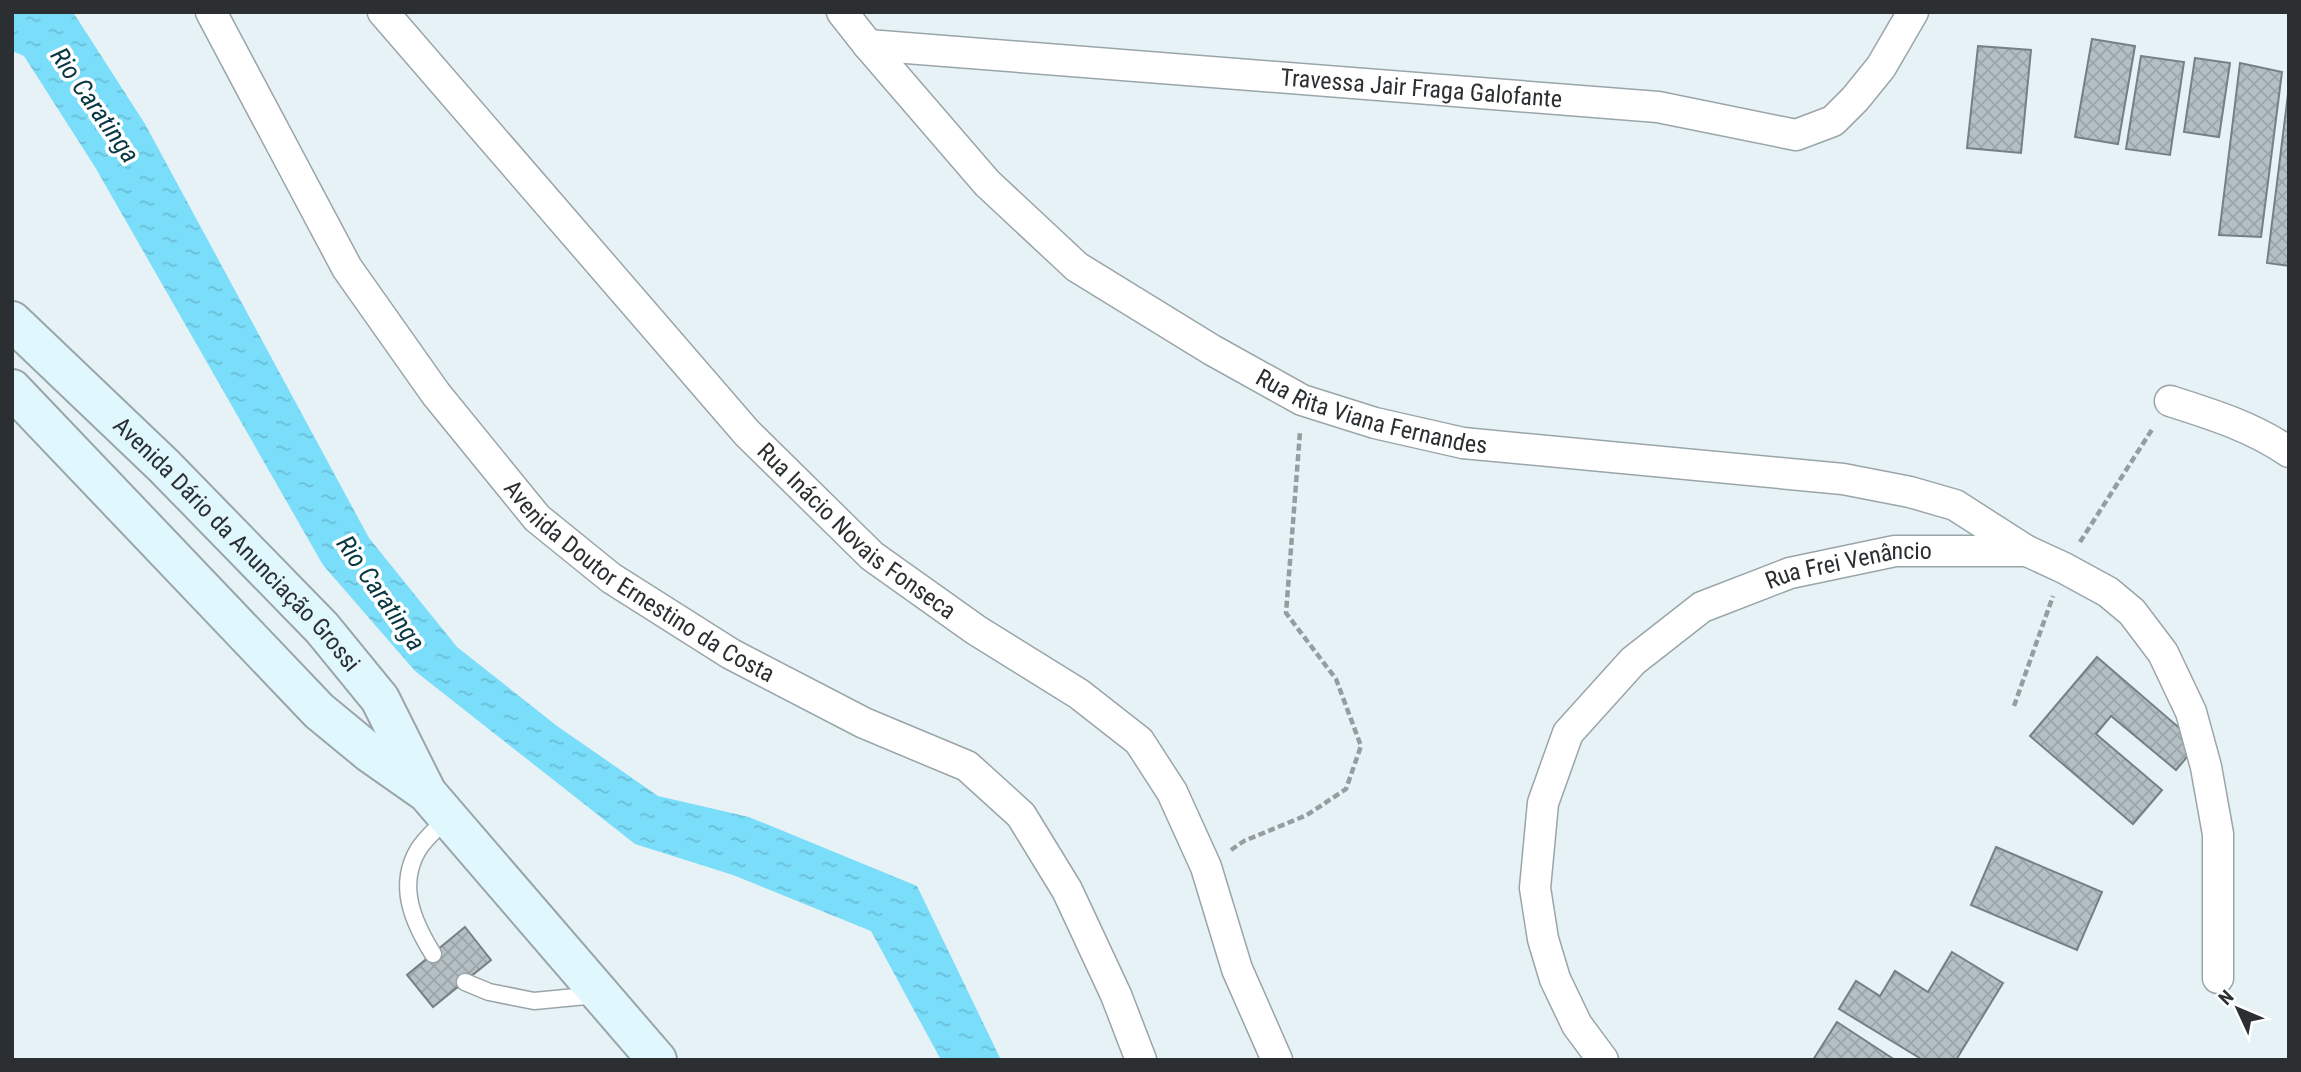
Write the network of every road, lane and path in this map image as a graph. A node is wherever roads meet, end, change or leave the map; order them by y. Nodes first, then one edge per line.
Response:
1 (211, 12) edge
2 (383, 12) edge
3 (842, 12) edge
4 (1913, 12) edge
5 (868, 46) junction
6 (12, 321) edge
7 (12, 390) edge
8 (1302, 400) junction
9 (2170, 401) dead end
10 (2289, 452) edge
11 (2028, 551) junction
12 (438, 805) junction
13 (1206, 867) junction
14 (433, 954) dead end
15 (2218, 978) dead end
16 (465, 982) dead end
17 (599, 995) junction
18 (657, 1060) edge
19 (1140, 1060) edge
20 (1278, 1060) edge
21 (1604, 1060) edge

1 - 19 street, Avenida Doutor Ernestino da Costa
2 - 13 street, Rua Inácio Novais Fonseca
3 - 5 street, Rua Rita Viana Fernandes
4 - 5 street, Travessa Jair Fraga Galofante
5 - 8 street, Rua Rita Viana Fernandes
6 - 12 main road, Avenida Dário da Anunciação Grossi
7 - 12 main road, Avenida Dário da Anunciação Grossi
8 - 11 street, Rua Rita Viana Fernandes
8 - 13 path
9 - 10 street
11 - 15 street, Rua Frei Venâncio
11 - 21 street, Rua Frei Venâncio
12 - 14 lane
12 - 17 main road, Avenida Dário da Anunciação Grossi
13 - 20 street, Rua Inácio Novais Fonseca
16 - 17 lane
17 - 18 main road, Avenida Dário da Anunciação Grossi

